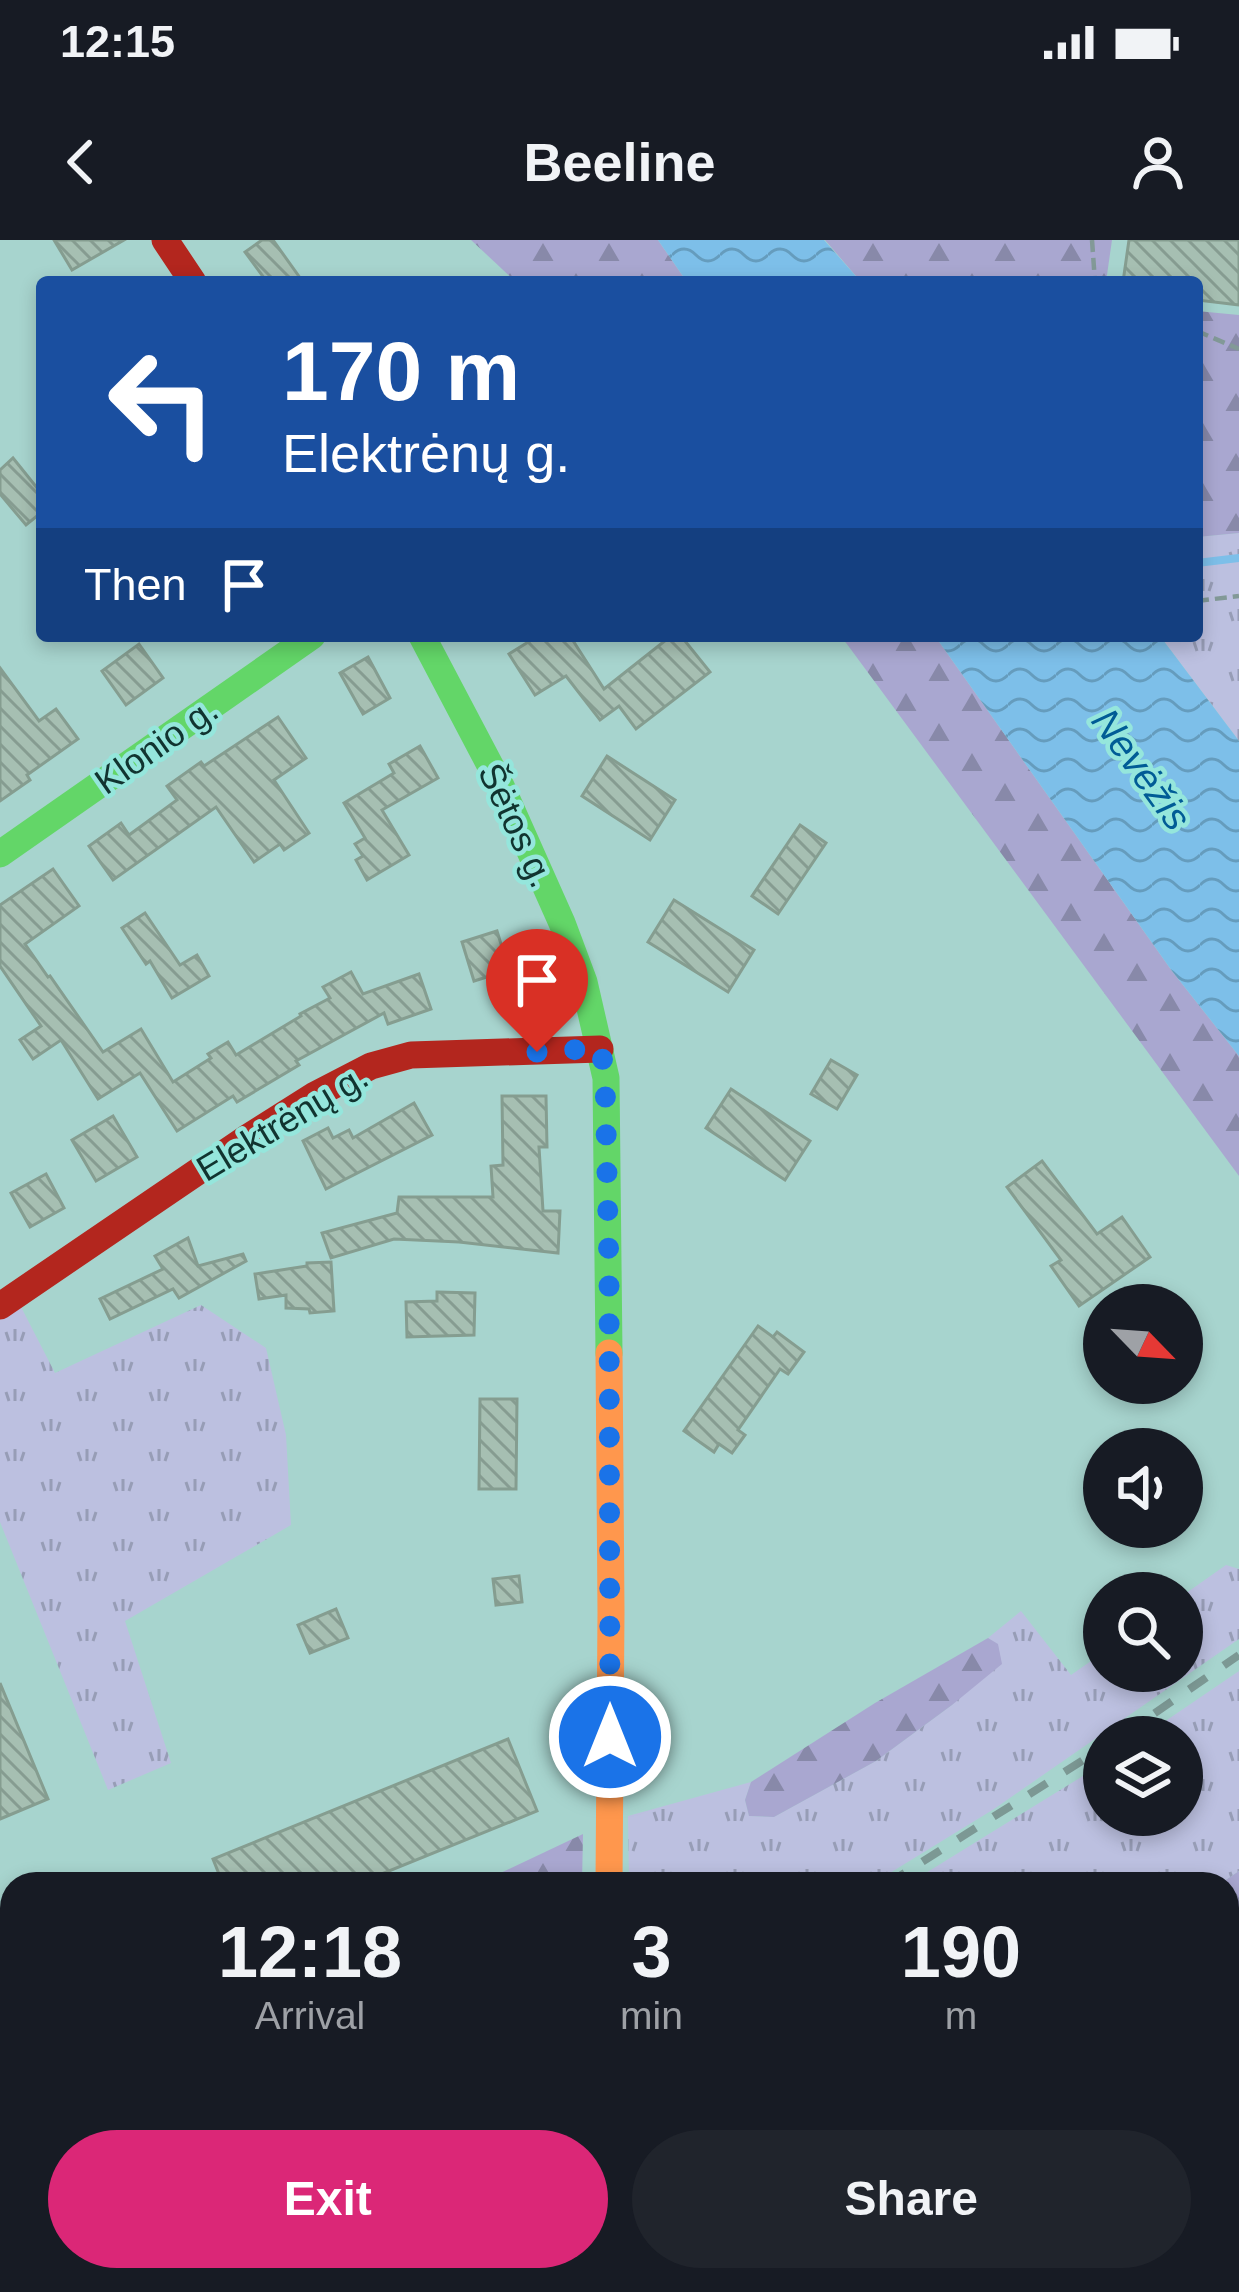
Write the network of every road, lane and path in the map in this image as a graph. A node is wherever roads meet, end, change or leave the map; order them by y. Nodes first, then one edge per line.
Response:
1 (165, 240) edge
2 (1092, 240) edge
3 (189, 276) edge
4 (1095, 276) edge
5 (1203, 334) edge
6 (1239, 349) edge
7 (1239, 596) edge
8 (1203, 601) edge
9 (303, 642) edge
10 (425, 642) edge
11 (0, 854) edge
12 (601, 1048) junction
13 (0, 1306) edge
14 (609, 1872) edge

1 - 3 main road
2 - 4 path
5 - 6 path
7 - 8 path
9 - 11 main road, Klonio g.
10 - 12 main road, Šėtos g.
12 - 13 main road, Elektrėnų g.
12 - 14 main road, Šėtos g.

